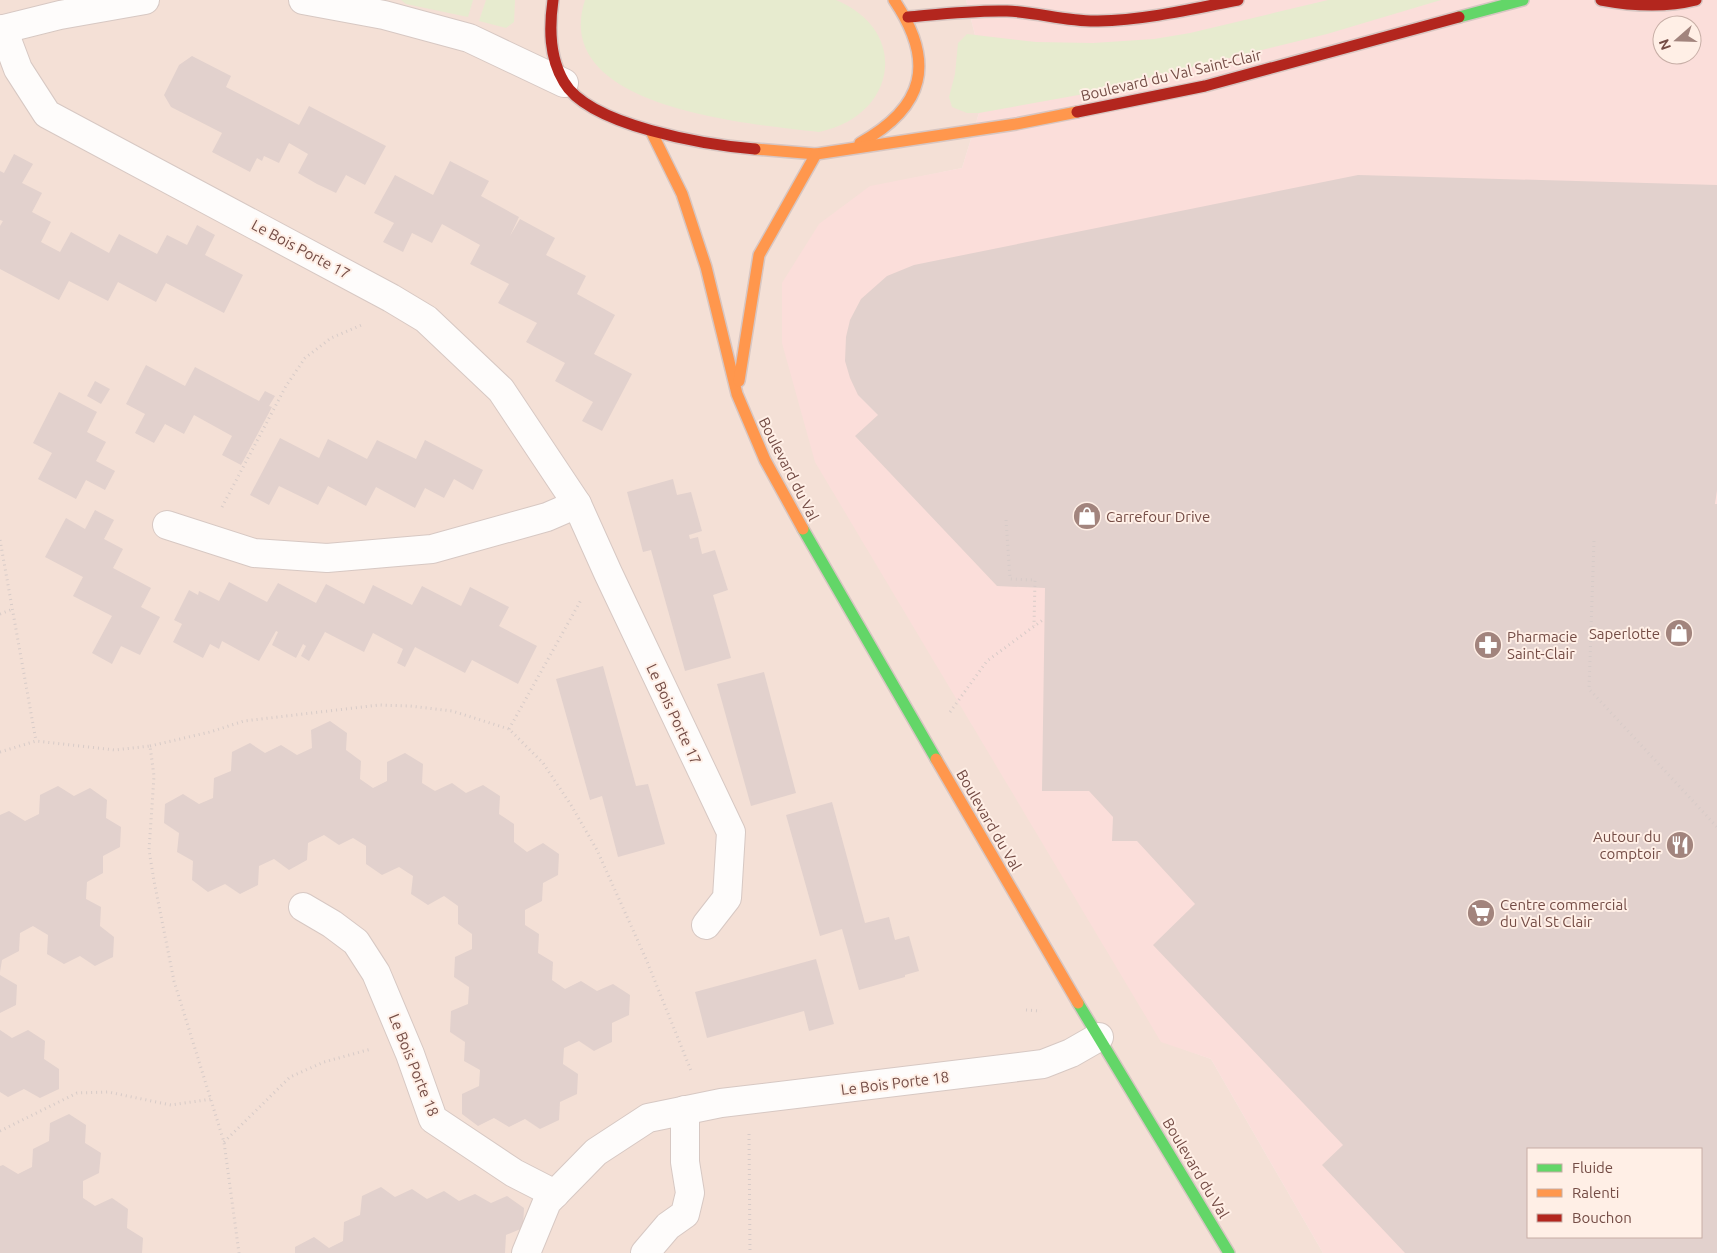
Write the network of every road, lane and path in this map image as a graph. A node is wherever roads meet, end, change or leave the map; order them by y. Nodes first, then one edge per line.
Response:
1 (145, 0) edge
2 (304, 0) edge
3 (553, 0) edge
4 (894, 0) edge
5 (1238, 0) edge
6 (1523, 0) edge
7 (1601, 0) edge
8 (1696, 0) edge
9 (908, 17) junction
10 (2, 30) edge
11 (564, 83) junction
12 (650, 131) junction
13 (850, 150) junction
14 (816, 154) junction
15 (391, 298) junction
16 (737, 394) junction
17 (577, 504) junction
18 (1006, 520) dead end
19 (167, 525) dead end
20 (206, 538) junction
21 (0, 540) edge
22 (1594, 541) dead end
23 (608, 573) junction
24 (13, 609) junction
25 (0, 614) edge
26 (1044, 619) dead end
27 (1034, 626) junction
28 (947, 714) dead end
29 (510, 729) junction
30 (36, 741) junction
31 (150, 746) junction
32 (0, 752) edge
33 (1717, 827) edge
34 (303, 907) dead end
35 (706, 925) dead end
36 (1026, 1010) dead end
37 (1041, 1011) dead end
38 (402, 1036) junction
39 (1099, 1037) junction
40 (693, 1076) dead end
41 (212, 1099) junction
42 (685, 1110) junction
43 (749, 1124) dead end
44 (0, 1131) edge
45 (224, 1142) junction
46 (555, 1194) junction
47 (239, 1253) edge
48 (526, 1253) edge
49 (645, 1253) edge
50 (750, 1253) edge
51 (1230, 1253) edge

1 - 10 street
2 - 11 street
3 - 11 street
4 - 9 street
5 - 9 street
6 - 13 street, Boulevard du Val Saint-Clair
7 - 8 street
9 - 13 street
10 - 15 street, Le Bois Porte 17
11 - 12 street, Boulevard du Val Saint-Clair
12 - 14 street, Boulevard du Val Saint-Clair
12 - 16 street, Boulevard du Val
13 - 14 street, Boulevard du Val Saint-Clair
14 - 16 street
15 - 17 street, Le Bois Porte 17
15 - 20 path
16 - 39 street, Boulevard du Val
17 - 20 street
17 - 23 street, Le Bois Porte 17
18 - 27 path
19 - 20 street
21 - 24 path
22 - 33 path
23 - 29 path
23 - 35 street, Le Bois Porte 17
24 - 25 path
24 - 30 path
26 - 27 path
27 - 28 path
29 - 31 path
29 - 40 path
30 - 31 path
30 - 32 path
31 - 41 path
34 - 38 street, Le Bois Porte 18
36 - 37 path
38 - 45 path
38 - 46 street, Le Bois Porte 18
39 - 42 street, Le Bois Porte 18
39 - 51 street, Boulevard du Val
41 - 44 path
41 - 45 path
42 - 46 street, Le Bois Porte 18
42 - 49 street
43 - 50 path
45 - 47 path
46 - 48 street, Le Bois Porte 18

